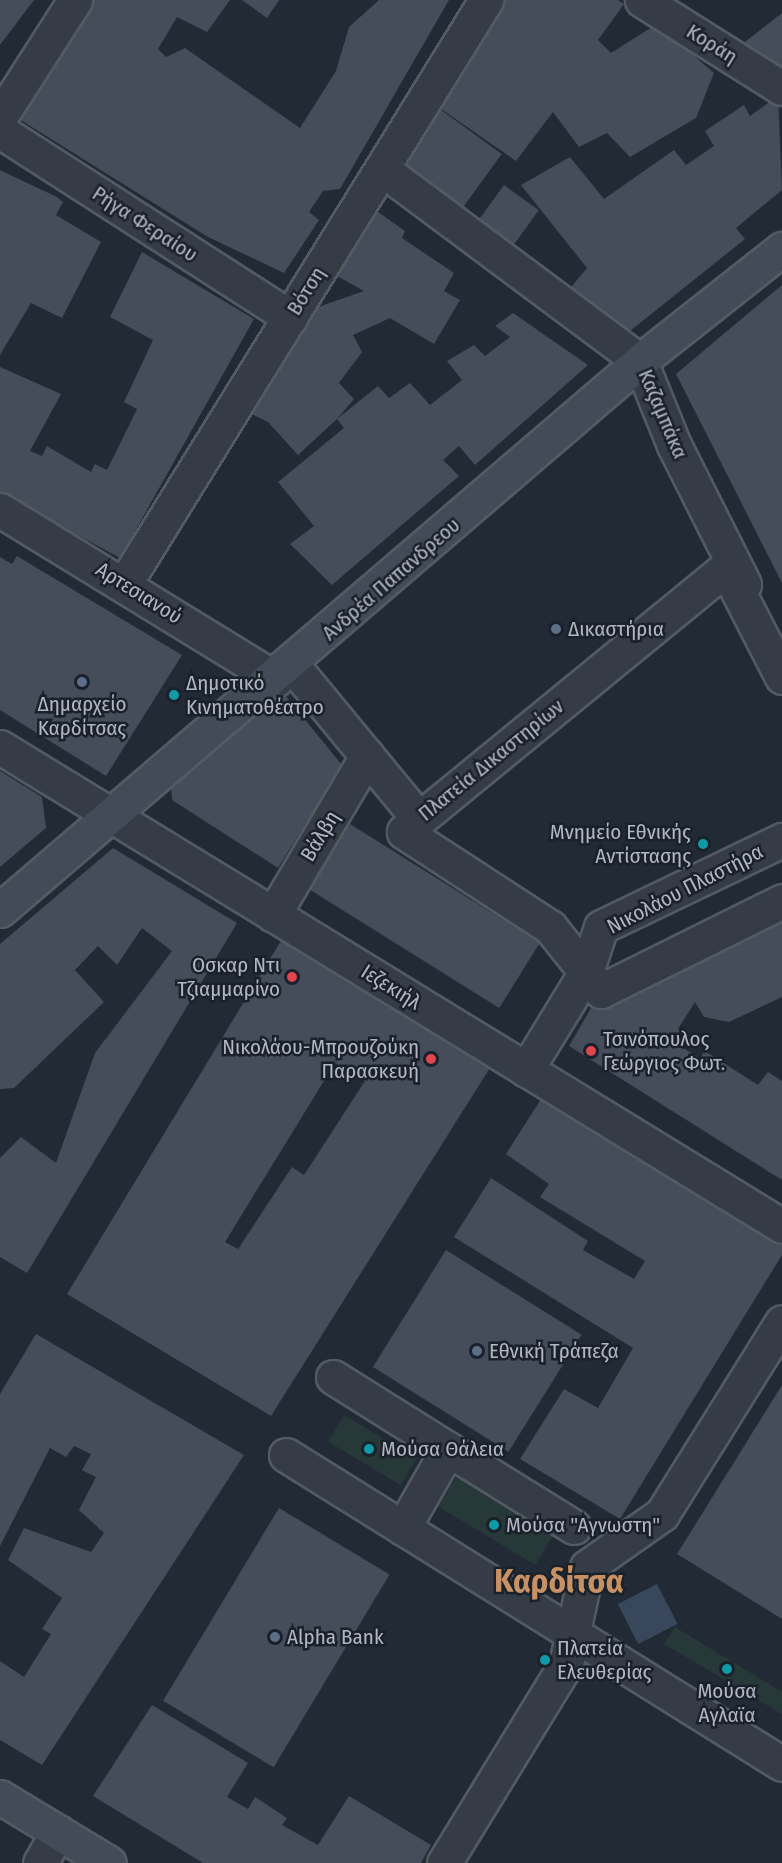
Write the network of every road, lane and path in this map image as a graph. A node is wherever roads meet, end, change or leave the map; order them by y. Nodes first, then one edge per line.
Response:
1 (75, 0) edge
2 (486, 0) edge
3 (642, 0) edge
4 (683, 11) edge
5 (782, 88) edge
6 (0, 117) edge
7 (0, 131) edge
8 (382, 169) junction
9 (782, 249) edge
10 (290, 316) junction
11 (640, 361) junction
12 (0, 510) edge
13 (125, 583) junction
14 (782, 658) edge
15 (284, 672) junction
16 (782, 677) edge
17 (0, 747) edge
18 (367, 756) junction
19 (111, 816) junction
20 (419, 819) junction
21 (782, 840) edge
22 (782, 902) edge
23 (0, 910) edge
24 (273, 915) junction
25 (586, 972) junction
26 (526, 1070) junction
27 (782, 1226) edge
28 (782, 1322) edge
29 (333, 1377) dead end
30 (448, 1449) junction
31 (286, 1455) dead end
32 (574, 1527) dead end
33 (403, 1528) junction
34 (575, 1635) junction
35 (782, 1764) edge
36 (0, 1797) edge
37 (58, 1832) junction
38 (39, 1863) edge
39 (109, 1863) edge
40 (444, 1863) edge

1 - 6 street
2 - 8 street, Βότση
3 - 4 street, Κοράη
4 - 5 street, Κοράη
7 - 10 street, Ρήγα Φεραίου
8 - 10 street, Βότση
8 - 11 street, Καζαμπάκα
9 - 11 main road, Ανδρέα Παπανδρεου
10 - 13 street, Βότση
11 - 14 street, Καζαμπάκα
11 - 15 main road, Ανδρέα Παπανδρεου
12 - 13 street, Αρτεσιανού
13 - 15 street, Αρτεσιανού
15 - 18 street, Αρτεσιανού
15 - 19 main road, Ανδρέα Παπανδρεου
16 - 20 street, Πλατεία Δικαστηρίων
17 - 19 street, Ιεζεκιήλ
18 - 20 street, Αρτεσιανού
18 - 24 street, Βάλβη
19 - 23 main road, Ανδρέα Παπανδρεου
19 - 24 street, Ιεζεκιήλ
20 - 25 street, Πλατεία Δικαστηρίων
21 - 25 street, Νικολάου Πλαστήρα
22 - 25 street, Πλατεία Δικαστηρίων
24 - 26 street, Ιεζεκιήλ
25 - 26 street, Νικολάου Πλαστήρα
26 - 27 street, Ιεζεκιήλ
28 - 34 street
29 - 30 street
30 - 32 street
30 - 33 street
31 - 33 street
33 - 34 street
34 - 35 street
34 - 40 street
36 - 37 main road
37 - 38 street
37 - 39 main road

